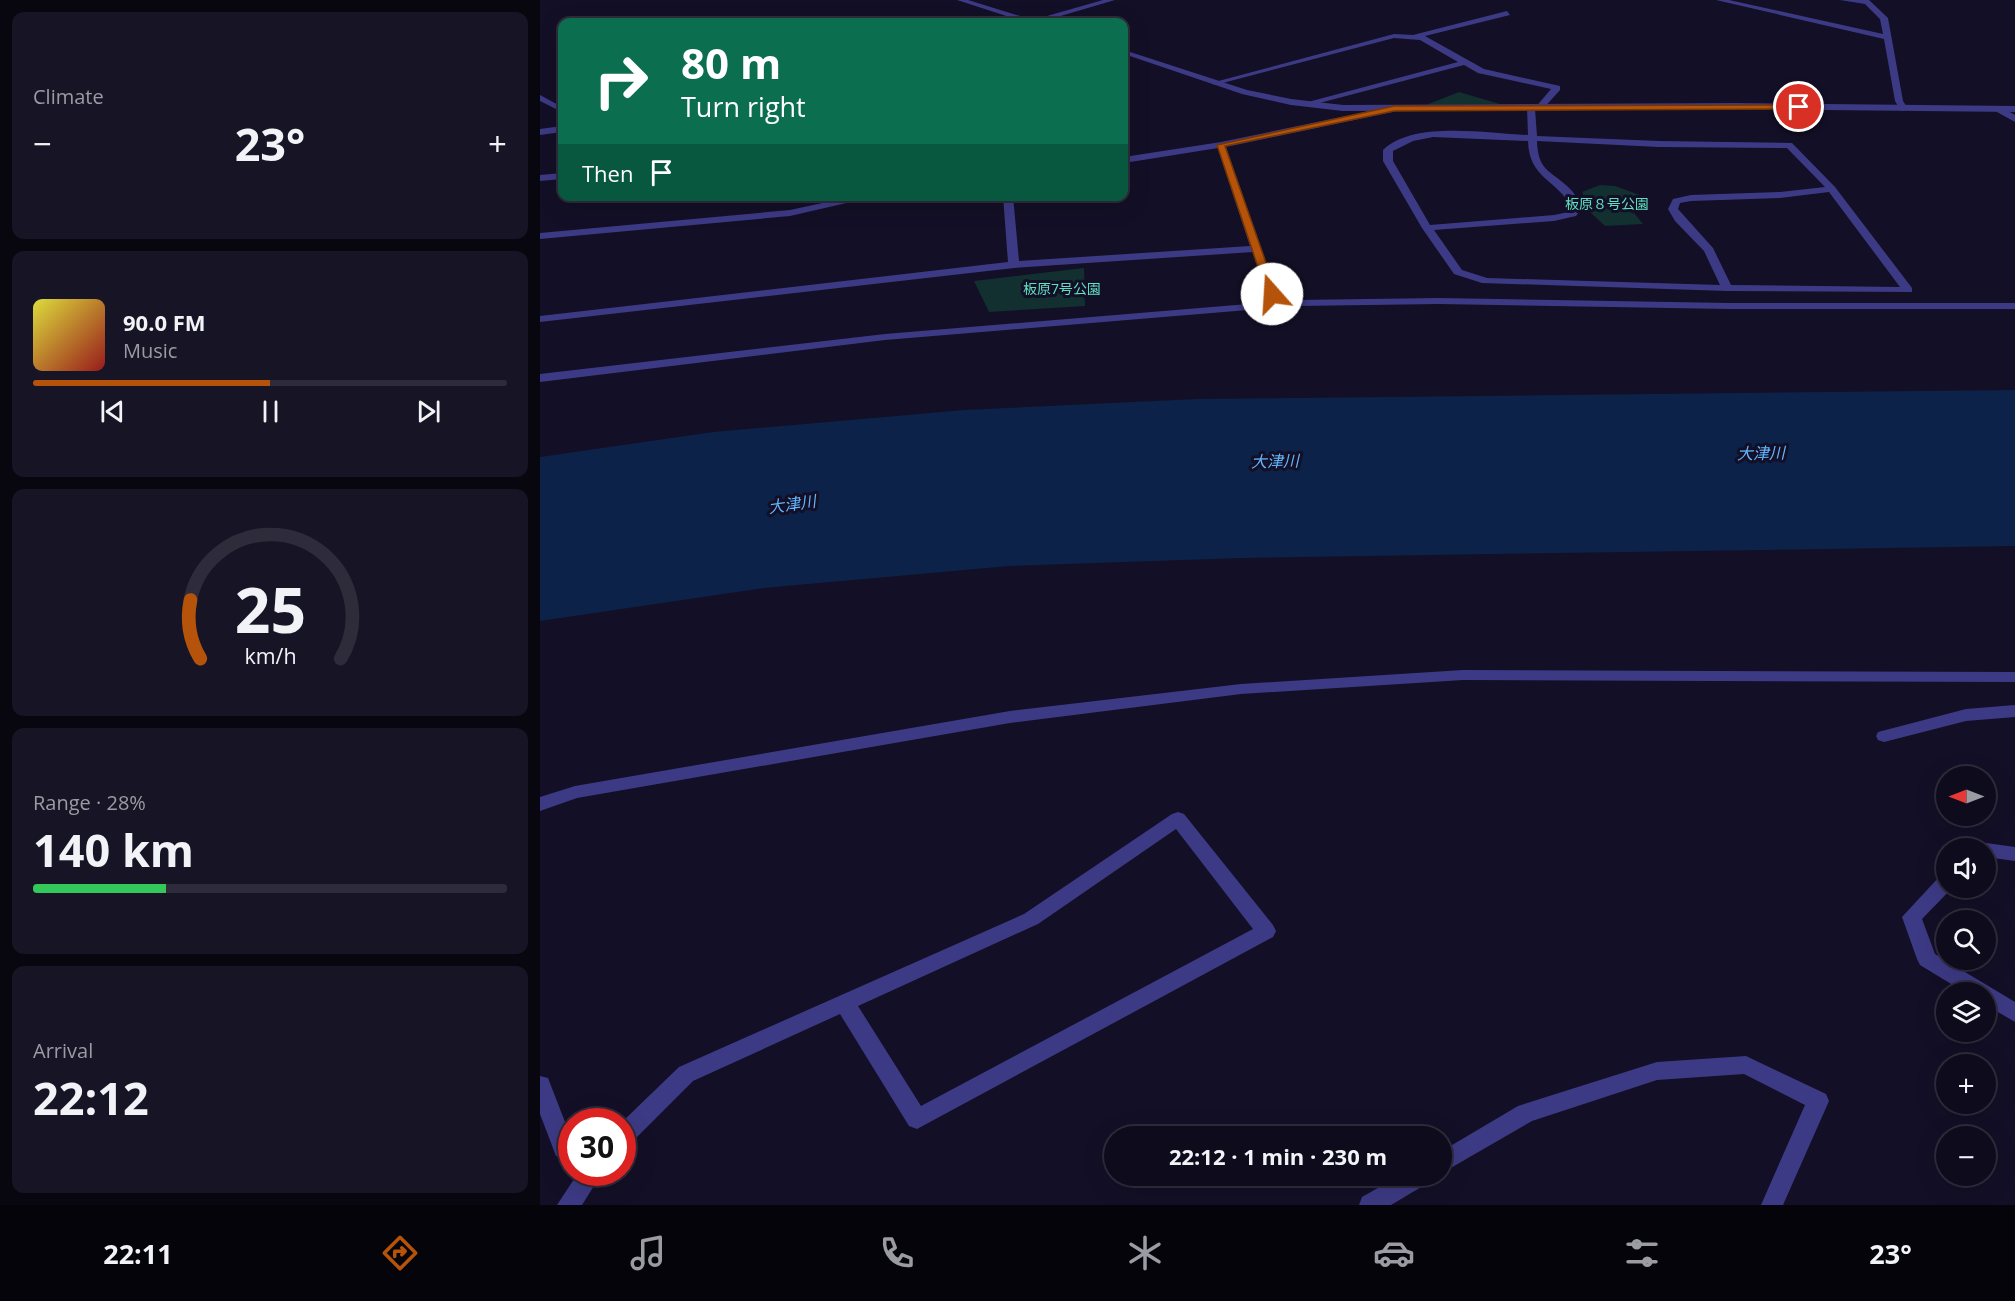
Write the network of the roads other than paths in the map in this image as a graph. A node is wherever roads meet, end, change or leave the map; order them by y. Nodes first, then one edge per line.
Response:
1 (961, 0) edge
2 (1111, 0) edge
3 (1720, 0) edge
4 (1844, 0) edge
5 (1865, 1) edge
6 (1507, 13) dead end
7 (1020, 18) edge
8 (1047, 18) edge
9 (1886, 37) junction
10 (1411, 38) junction
11 (1128, 53) edge
12 (1466, 62) junction
13 (1215, 83) junction
14 (540, 98) edge
15 (1311, 104) junction
16 (558, 108) edge
17 (1535, 108) junction
18 (1394, 109) junction
19 (1904, 109) junction
20 (2000, 110) junction
21 (2015, 110) edge
22 (2015, 119) edge
23 (558, 130) edge
24 (540, 132) edge
25 (1531, 139) junction
26 (1221, 145) junction
27 (1128, 159) edge
28 (558, 176) edge
29 (540, 178) edge
30 (1832, 189) junction
31 (848, 201) edge
32 (1008, 201) edge
33 (1426, 228) junction
34 (540, 236) edge
35 (1257, 249) junction
36 (1014, 265) junction
37 (1727, 288) junction
38 (1272, 294) dead end
39 (2015, 306) edge
40 (540, 319) edge
41 (540, 378) edge
42 (2015, 677) edge
43 (2015, 711) edge
44 (1884, 736) dead end
45 (540, 804) edge
46 (1996, 851) edge
47 (2015, 854) edge
48 (1936, 892) edge
49 (1964, 982) edge
50 (1996, 1001) edge
51 (844, 1002) junction
52 (2015, 1013) edge
53 (540, 1085) edge
54 (636, 1123) edge
55 (558, 1133) edge
56 (1452, 1157) edge
57 (582, 1186) edge
58 (1403, 1186) edge
59 (568, 1205) edge
60 (1370, 1205) edge
61 (1772, 1205) edge

1 - 7 street
2 - 8 street
3 - 9 street
4 - 5 street
5 - 9 street
6 - 10 street
9 - 19 street
10 - 12 street
10 - 13 street
11 - 13 street
12 - 15 street
12 - 17 street
13 - 15 street
14 - 16 street
15 - 18 street
17 - 18 street
17 - 19 street
17 - 25 street
18 - 26 street
19 - 20 street
20 - 21 street
20 - 22 street
23 - 24 street
25 - 30 street
25 - 33 street
25 - 33 street
26 - 27 street
26 - 35 street
28 - 29 street
30 - 37 street
30 - 37 street
31 - 34 street
32 - 36 street
33 - 37 street
35 - 36 street
35 - 38 street
36 - 40 street
39 - 41 street
42 - 45 street
43 - 44 street
46 - 47 street
48 - 49 street
50 - 52 street
51 - 51 street
51 - 54 street
53 - 55 street
56 - 61 street
57 - 59 street
58 - 60 street

